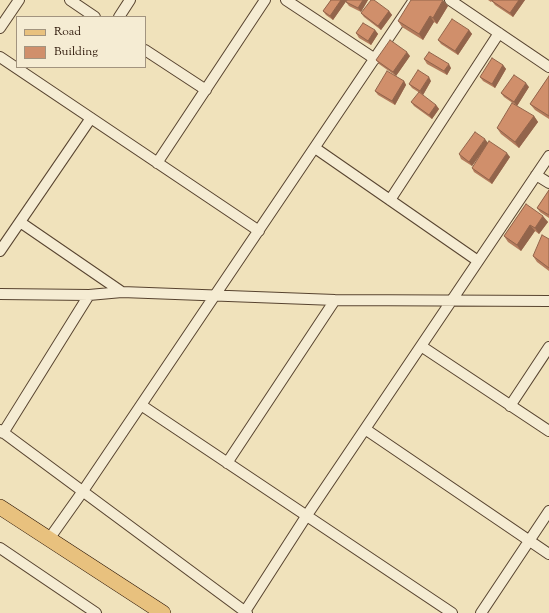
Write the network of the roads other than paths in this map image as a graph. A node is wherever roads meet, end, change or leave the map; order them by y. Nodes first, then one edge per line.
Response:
1 (19, 0) edge
2 (70, 0) edge
3 (130, 0) edge
4 (265, 0) edge
5 (286, 0) edge
6 (414, 0) edge
7 (450, 0) edge
8 (94, 16) edge
9 (120, 16) edge
10 (0, 28) edge
11 (499, 33) junction
12 (146, 51) edge
13 (0, 57) edge
14 (375, 59) junction
15 (549, 67) edge
16 (16, 68) edge
17 (16, 68) edge
18 (206, 90) junction
19 (91, 118) junction
20 (315, 148) junction
21 (549, 156) edge
22 (157, 163) junction
23 (536, 175) junction
24 (549, 184) edge
25 (390, 200) junction
26 (20, 222) junction
27 (259, 231) junction
28 (0, 251) edge
29 (478, 261) junction
30 (122, 292) junction
31 (0, 294) edge
32 (88, 295) junction
33 (215, 296) junction
34 (452, 299) junction
35 (335, 300) junction
36 (549, 301) edge
37 (421, 346) junction
38 (549, 347) edge
39 (141, 405) junction
40 (510, 406) junction
41 (365, 429) junction
42 (549, 431) edge
43 (2, 432) edge
44 (227, 463) junction
45 (83, 491) junction
46 (0, 508) edge
47 (549, 512) edge
48 (307, 515) junction
49 (49, 539) junction
50 (530, 540) junction
51 (0, 548) edge
52 (549, 554) edge
53 (96, 613) edge
54 (163, 613) edge
55 (245, 613) edge
56 (452, 613) edge
57 (482, 613) edge

1 - 10 street
2 - 8 street
3 - 9 street
4 - 18 street
5 - 14 street
6 - 14 street
7 - 11 street
11 - 15 street
11 - 25 street
12 - 18 street
13 - 16 street
14 - 20 street
17 - 19 street
18 - 22 street
19 - 22 street
19 - 26 street
20 - 25 street
20 - 27 street
21 - 23 street
22 - 27 street
23 - 24 street
23 - 29 street
25 - 29 street
26 - 28 street
26 - 30 street
27 - 33 street
29 - 34 street
30 - 32 street
30 - 33 street
31 - 32 street
32 - 43 street
33 - 35 street
33 - 39 street
34 - 35 street
34 - 36 street
34 - 37 street
35 - 44 street
37 - 40 street
37 - 41 street
38 - 40 street
39 - 44 street
39 - 45 street
40 - 42 street
41 - 48 street
41 - 50 street
43 - 45 street
44 - 48 street
45 - 49 street
45 - 55 street
46 - 49 main road
47 - 50 street
48 - 55 street
48 - 56 street
49 - 54 main road
50 - 52 street
50 - 57 street
51 - 53 street

